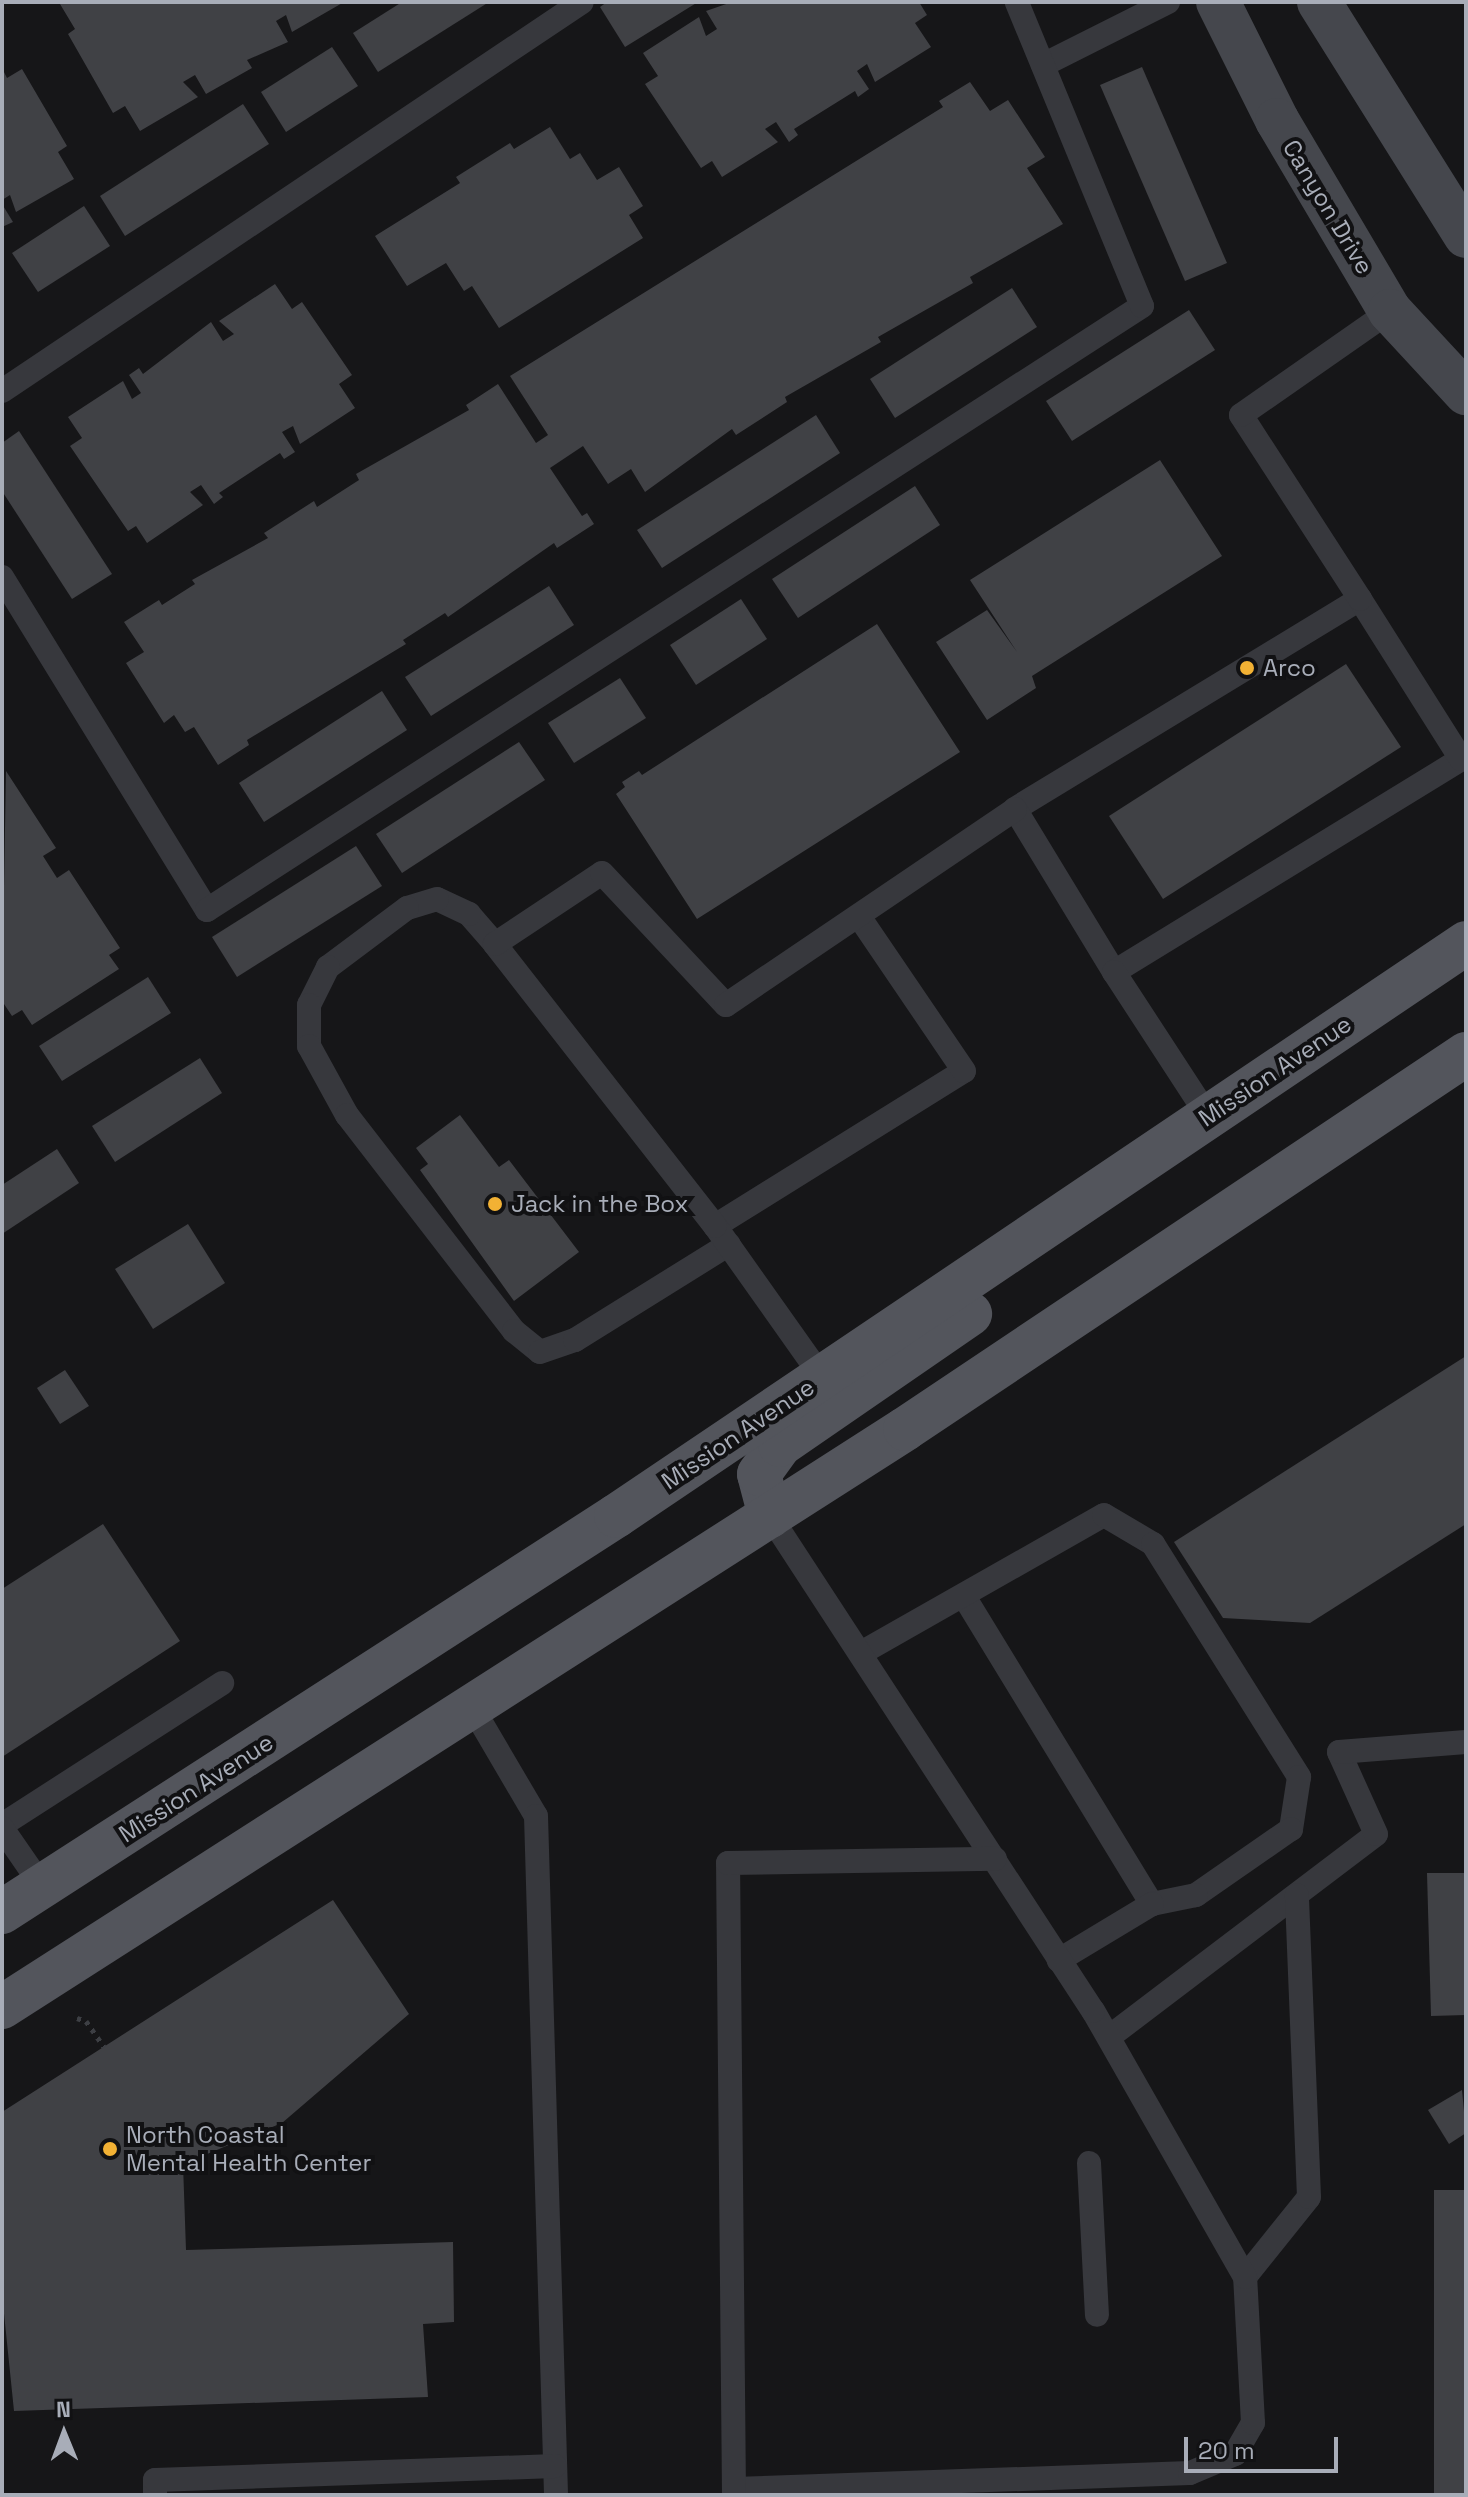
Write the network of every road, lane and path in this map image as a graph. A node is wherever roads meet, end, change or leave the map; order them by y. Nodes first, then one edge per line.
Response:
1 (582, 2) edge
2 (1017, 2) edge
3 (1168, 2) edge
4 (1218, 2) edge
5 (1319, 2) edge
6 (1043, 65) junction
7 (1466, 236) edge
8 (1390, 311) junction
9 (2, 391) edge
10 (1466, 393) edge
11 (2, 577) edge
12 (1360, 599) junction
13 (1015, 809) junction
14 (860, 918) junction
15 (1466, 943) edge
16 (495, 944) junction
17 (1114, 972) junction
18 (1466, 1054) edge
19 (1208, 1116) junction
20 (1097, 1192) junction
21 (722, 1235) junction
22 (822, 1377) junction
23 (770, 1516) junction
24 (965, 1598) junction
25 (861, 1653) junction
26 (222, 1683) dead end
27 (472, 1707) junction
28 (1466, 1742) edge
29 (2, 1826) edge
30 (995, 1859) junction
31 (42, 1886) junction
32 (1297, 1895) junction
33 (1152, 1904) junction
34 (2, 1912) edge
35 (1059, 1960) junction
36 (2, 2007) edge
37 (62, 2011) dead end
38 (1109, 2037) junction
39 (104, 2047) dead end
40 (1089, 2163) dead end
41 (1245, 2277) junction
42 (1097, 2315) dead end
43 (555, 2466) junction
44 (734, 2492) edge
45 (155, 2495) edge
46 (556, 2495) edge

1 - 9 lane
2 - 6 lane
3 - 6 lane
4 - 8 main road, Canyon Drive
5 - 7 main road
6 - 11 lane
8 - 10 main road, Canyon Drive
8 - 12 lane
12 - 13 lane
12 - 17 lane
13 - 14 lane
13 - 17 lane
14 - 16 lane
14 - 21 lane
15 - 19 main road, Mission Avenue
16 - 21 lane
16 - 21 lane
17 - 19 lane
18 - 23 main road
19 - 20 main road, Mission Avenue
20 - 22 main road, Mission Avenue
20 - 23 main road
21 - 22 lane
22 - 31 main road, Mission Avenue
23 - 25 lane
23 - 27 main road
24 - 25 lane
24 - 33 lane
24 - 33 lane
25 - 30 lane
26 - 29 lane
27 - 36 main road
27 - 43 lane
28 - 32 lane
29 - 31 lane
30 - 35 lane
30 - 44 lane
31 - 34 main road, Mission Avenue
32 - 38 lane
32 - 41 lane
33 - 35 lane
35 - 38 lane
37 - 39 path
38 - 41 lane
40 - 42 lane
41 - 44 lane
43 - 45 lane
43 - 46 lane

